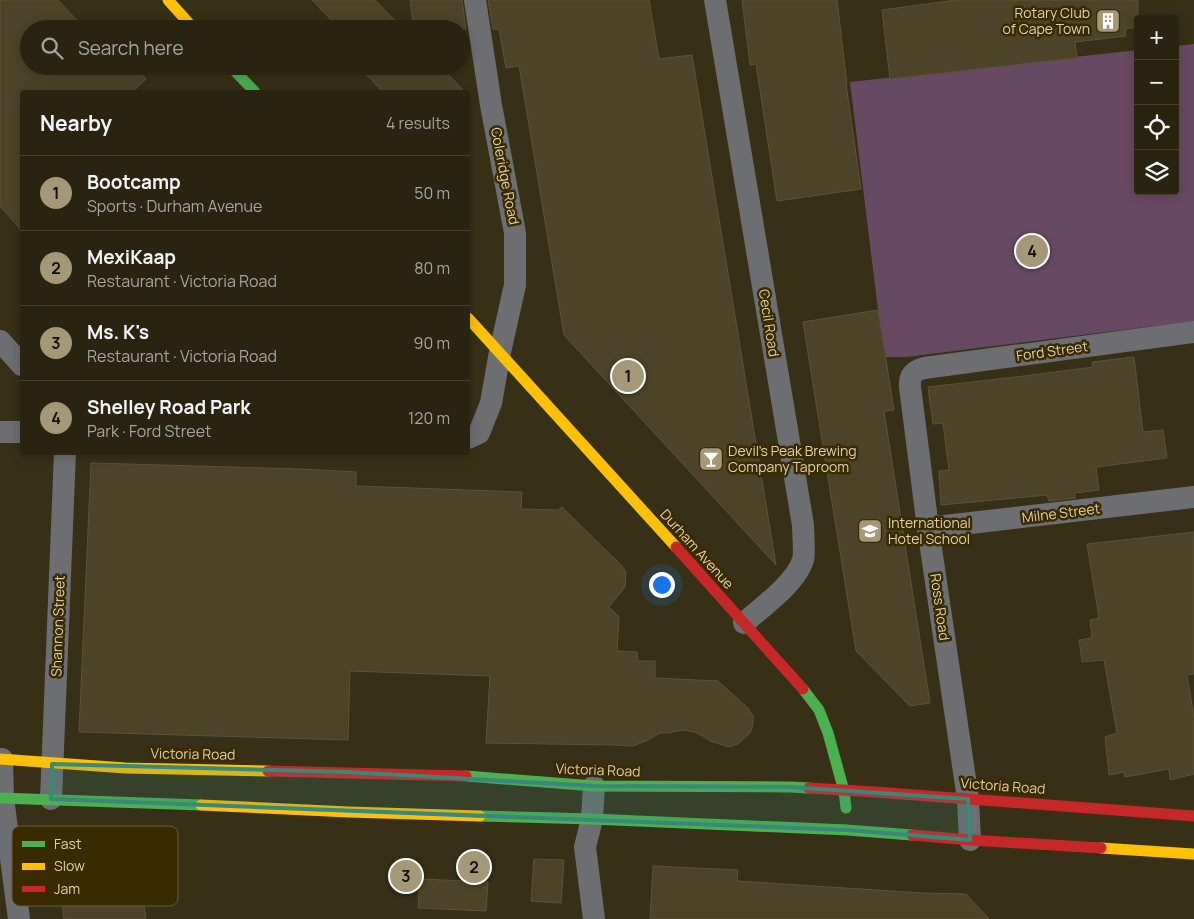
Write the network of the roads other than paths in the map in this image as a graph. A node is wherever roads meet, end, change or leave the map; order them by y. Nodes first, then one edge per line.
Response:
1 (168, 0) edge
2 (475, 0) edge
3 (715, 0) edge
4 (186, 20) edge
5 (239, 75) edge
6 (253, 90) edge
7 (470, 320) edge
8 (1194, 332) edge
9 (0, 340) edge
10 (500, 352) junction
11 (20, 363) edge
12 (912, 374) joint
13 (0, 432) edge
14 (20, 432) edge
15 (470, 437) edge
16 (65, 455) edge
17 (1194, 497) edge
18 (928, 528) junction
19 (744, 623) junction
20 (1, 760) edge
21 (52, 764) junction
22 (594, 786) junction
23 (844, 790) junction
24 (1, 798) edge
25 (968, 799) junction
26 (51, 800) junction
27 (1194, 816) edge
28 (592, 819) junction
29 (847, 830) junction
30 (970, 840) junction
31 (1194, 854) edge
32 (12, 872) edge
33 (17, 906) edge
34 (19, 919) edge
35 (594, 919) edge

1 - 4 main road
2 - 10 street, Coleridge Road
3 - 19 street, Cecil Road
5 - 6 main road
7 - 10 main road, Durham Avenue
8 - 12 street, Ford Street
9 - 11 street
10 - 15 street, Coleridge Road
10 - 19 main road, Durham Avenue
12 - 18 street, Ross Road
13 - 14 street
16 - 21 street, Shannon Street
17 - 18 street, Milne Street
18 - 25 street, Ross Road
19 - 23 main road, Durham Avenue
20 - 21 main road, Victoria Road
20 - 24 street
21 - 22 main road, Victoria Road
21 - 26 street, Shannon Street
22 - 23 main road, Victoria Road
22 - 28 street
23 - 25 main road, Victoria Road
23 - 29 main road, Durham Avenue
24 - 26 main road
24 - 32 street
25 - 27 main road, Victoria Road
25 - 30 street, Ross Road
26 - 28 main road
28 - 29 main road
28 - 35 street
29 - 30 main road
30 - 31 main road
33 - 34 street

